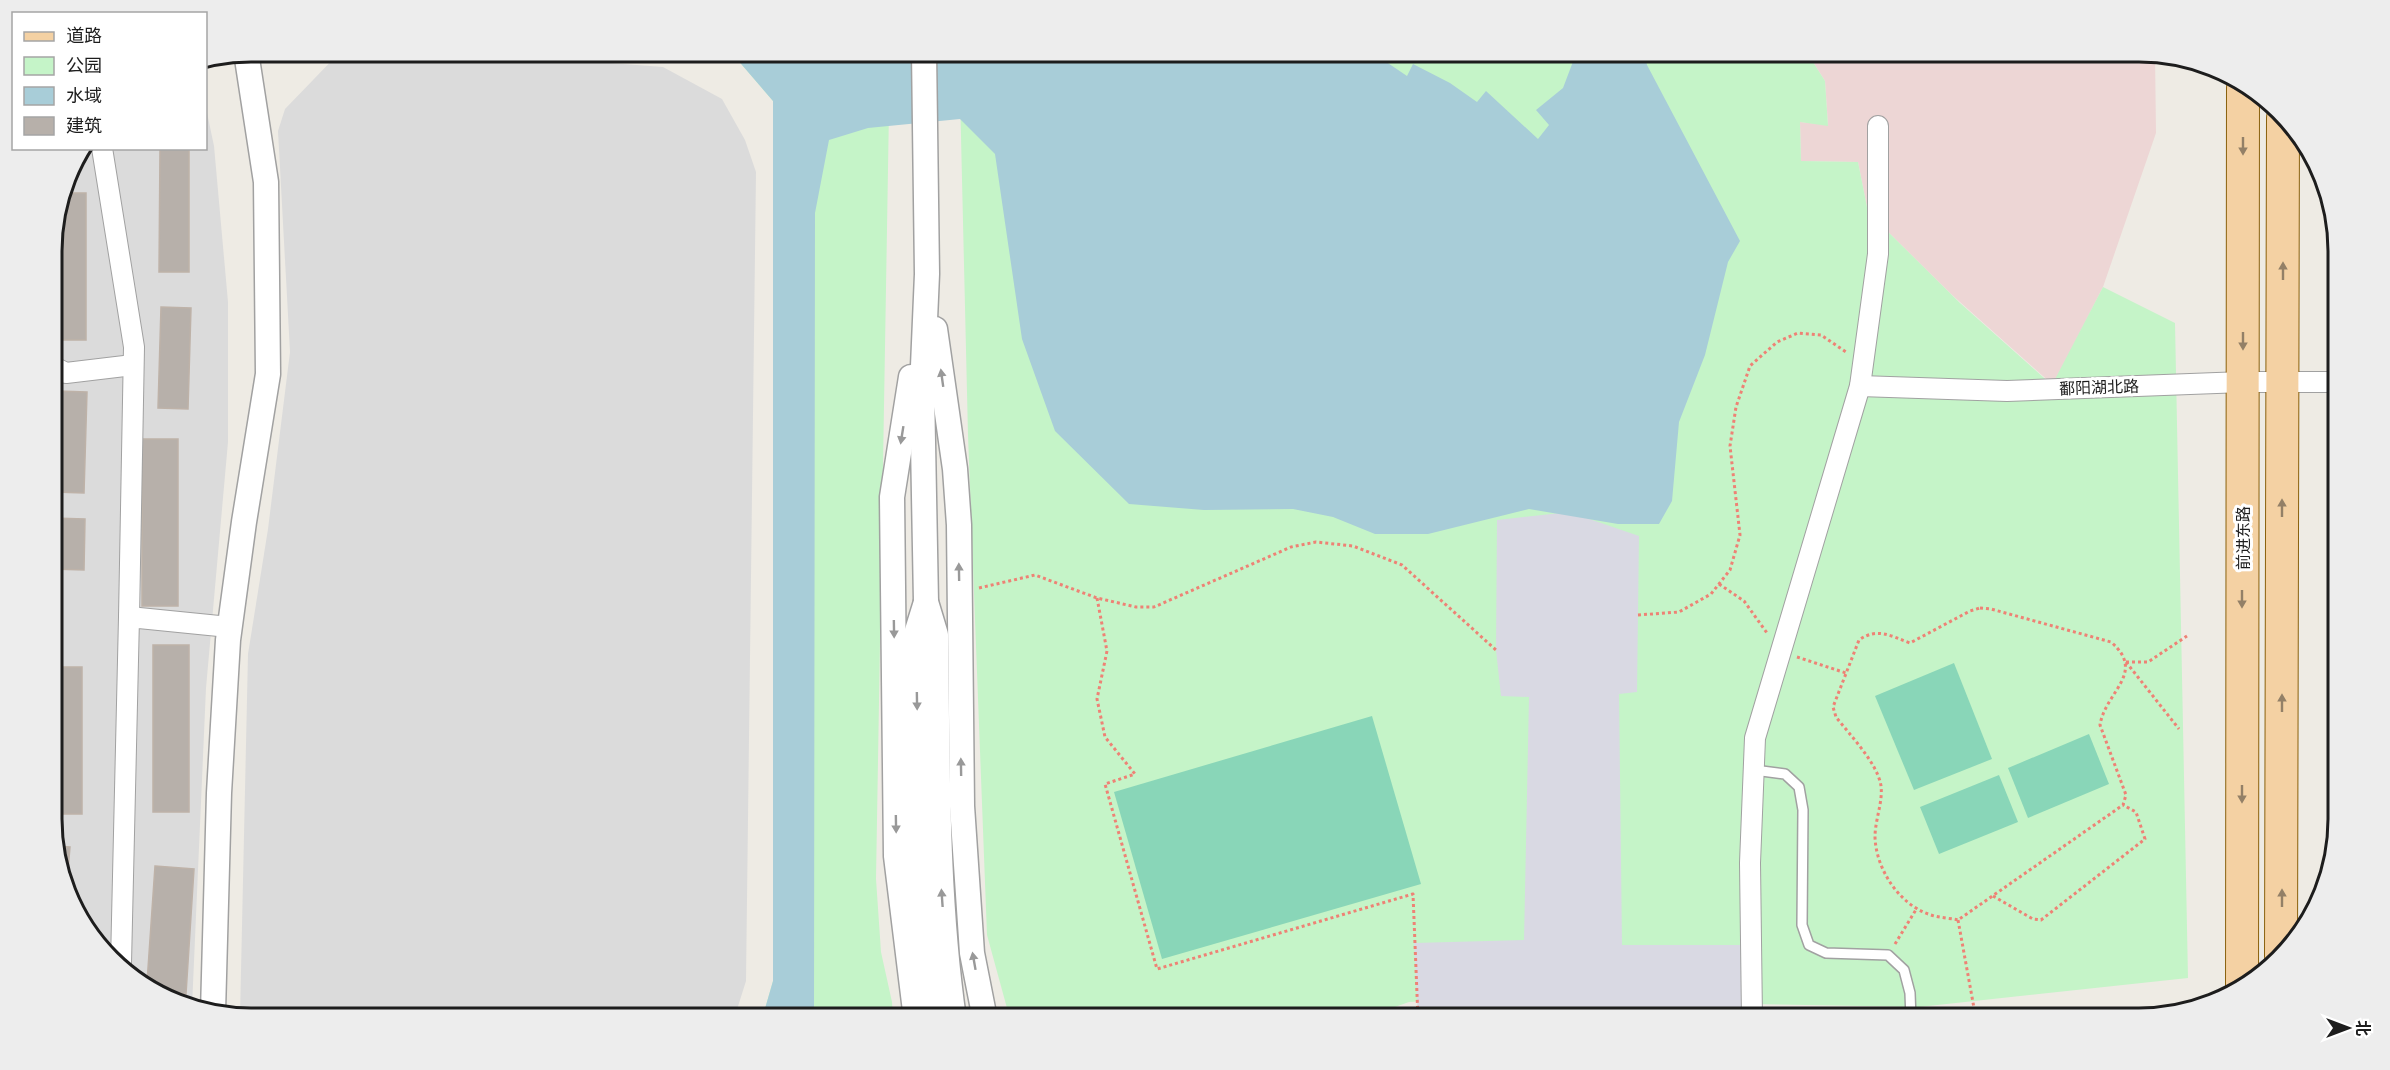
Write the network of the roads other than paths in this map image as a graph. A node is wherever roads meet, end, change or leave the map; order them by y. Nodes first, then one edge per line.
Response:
1 (248, 62) edge
2 (924, 62) edge
3 (2243, 93) edge
4 (1878, 126) dead end
5 (2283, 129) edge
6 (102, 150) edge
7 (927, 274) junction
8 (133, 365) junction
9 (62, 371) edge
10 (2243, 382) junction
11 (2283, 382) junction
12 (2328, 382) edge
13 (1860, 386) junction
14 (129, 617) junction
15 (229, 627) junction
16 (1754, 770) junction
17 (929, 858) junction
18 (2282, 943) edge
19 (121, 956) edge
20 (2242, 978) edge
21 (213, 1005) edge
22 (915, 1008) edge
23 (934, 1008) edge
24 (952, 1008) edge
25 (983, 1008) edge
26 (1752, 1008) edge
27 (1911, 1008) edge

1 - 15 street
2 - 7 street
3 -> 10 main road, 前进东路
4 - 13 street
11 -> 5 main road
6 - 8 street
7 - 17 street
7 -> 22 street
25 -> 7 street
8 - 9 street
8 - 14 street
10 - 11 street, 鄱阳湖北路
10 - 13 street, 鄱阳湖北路
10 -> 20 main road, 前进东路
11 - 12 street, 鄱阳湖北路
18 -> 11 main road
13 - 16 street
14 - 15 street
14 - 19 street
15 - 21 street
16 - 26 street
16 - 27 lane
17 - 23 street
24 -> 17 street

